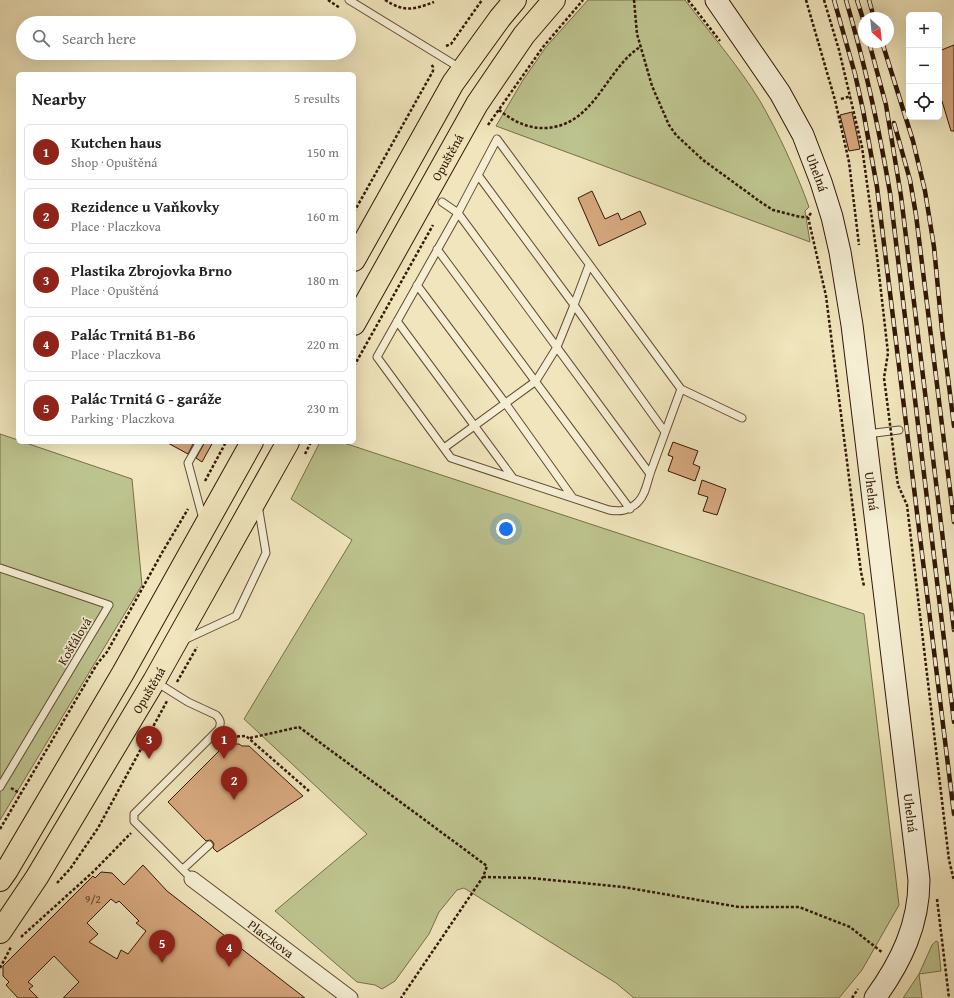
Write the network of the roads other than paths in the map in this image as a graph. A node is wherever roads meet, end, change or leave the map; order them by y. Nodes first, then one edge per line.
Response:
1 (349, 0) edge
2 (515, 0) edge
3 (554, 0) edge
4 (715, 2) edge
5 (462, 69) junction
6 (478, 175) junction
7 (442, 202) road end
8 (458, 213) junction
9 (437, 249) junction
10 (356, 256) edge
11 (589, 265) junction
12 (417, 285) junction
13 (574, 305) junction
14 (356, 320) edge
15 (397, 322) junction
16 (557, 348) junction
17 (536, 381) junction
18 (681, 390) junction
19 (506, 404) junction
20 (742, 418) dead end
21 (474, 426) junction
22 (899, 430) dead end
23 (665, 432) junction
24 (865, 434) junction
25 (199, 444) edge
26 (251, 444) edge
27 (287, 444) edge
28 (444, 448) junction
29 (650, 474) junction
30 (514, 478) junction
31 (257, 497) junction
32 (573, 498) junction
33 (630, 509) junction
34 (205, 526) junction
35 (0, 568) edge
36 (175, 644) junction
37 (154, 681) junction
38 (0, 788) edge
39 (209, 844) dead end
40 (188, 874) junction
41 (0, 880) edge
42 (9, 935) edge
43 (350, 998) edge
44 (875, 998) edge

1 - 5 lane
2 - 5 main road
3 - 14 main road, Opuštěná
4 - 24 main road, Uhelná
5 - 10 main road
6 - 8 lane
6 - 11 lane
6 - 13 lane
7 - 8 lane
8 - 9 lane
8 - 16 lane
9 - 12 lane
9 - 17 lane
11 - 13 lane
11 - 18 lane
12 - 15 lane
12 - 19 lane
13 - 16 lane
13 - 23 lane
15 - 21 lane
15 - 28 lane
16 - 17 lane
16 - 29 lane
17 - 19 lane
17 - 33 lane
18 - 20 lane
18 - 23 lane
19 - 21 lane
19 - 32 lane
21 - 28 lane
21 - 30 lane
22 - 24 lane
23 - 29 lane
24 - 44 main road, Uhelná
25 - 34 lane
26 - 34 main road
27 - 31 main road, Opuštěná
28 - 30 lane
29 - 33 lane
30 - 32 lane
31 - 36 main road, Opuštěná
31 - 36 lane
32 - 33 lane
34 - 41 main road
35 - 38 lane, Košťálová
36 - 37 main road, Opuštěná
37 - 40 lane
37 - 42 main road, Opuštěná
39 - 40 lane
40 - 43 street, Placzkova

